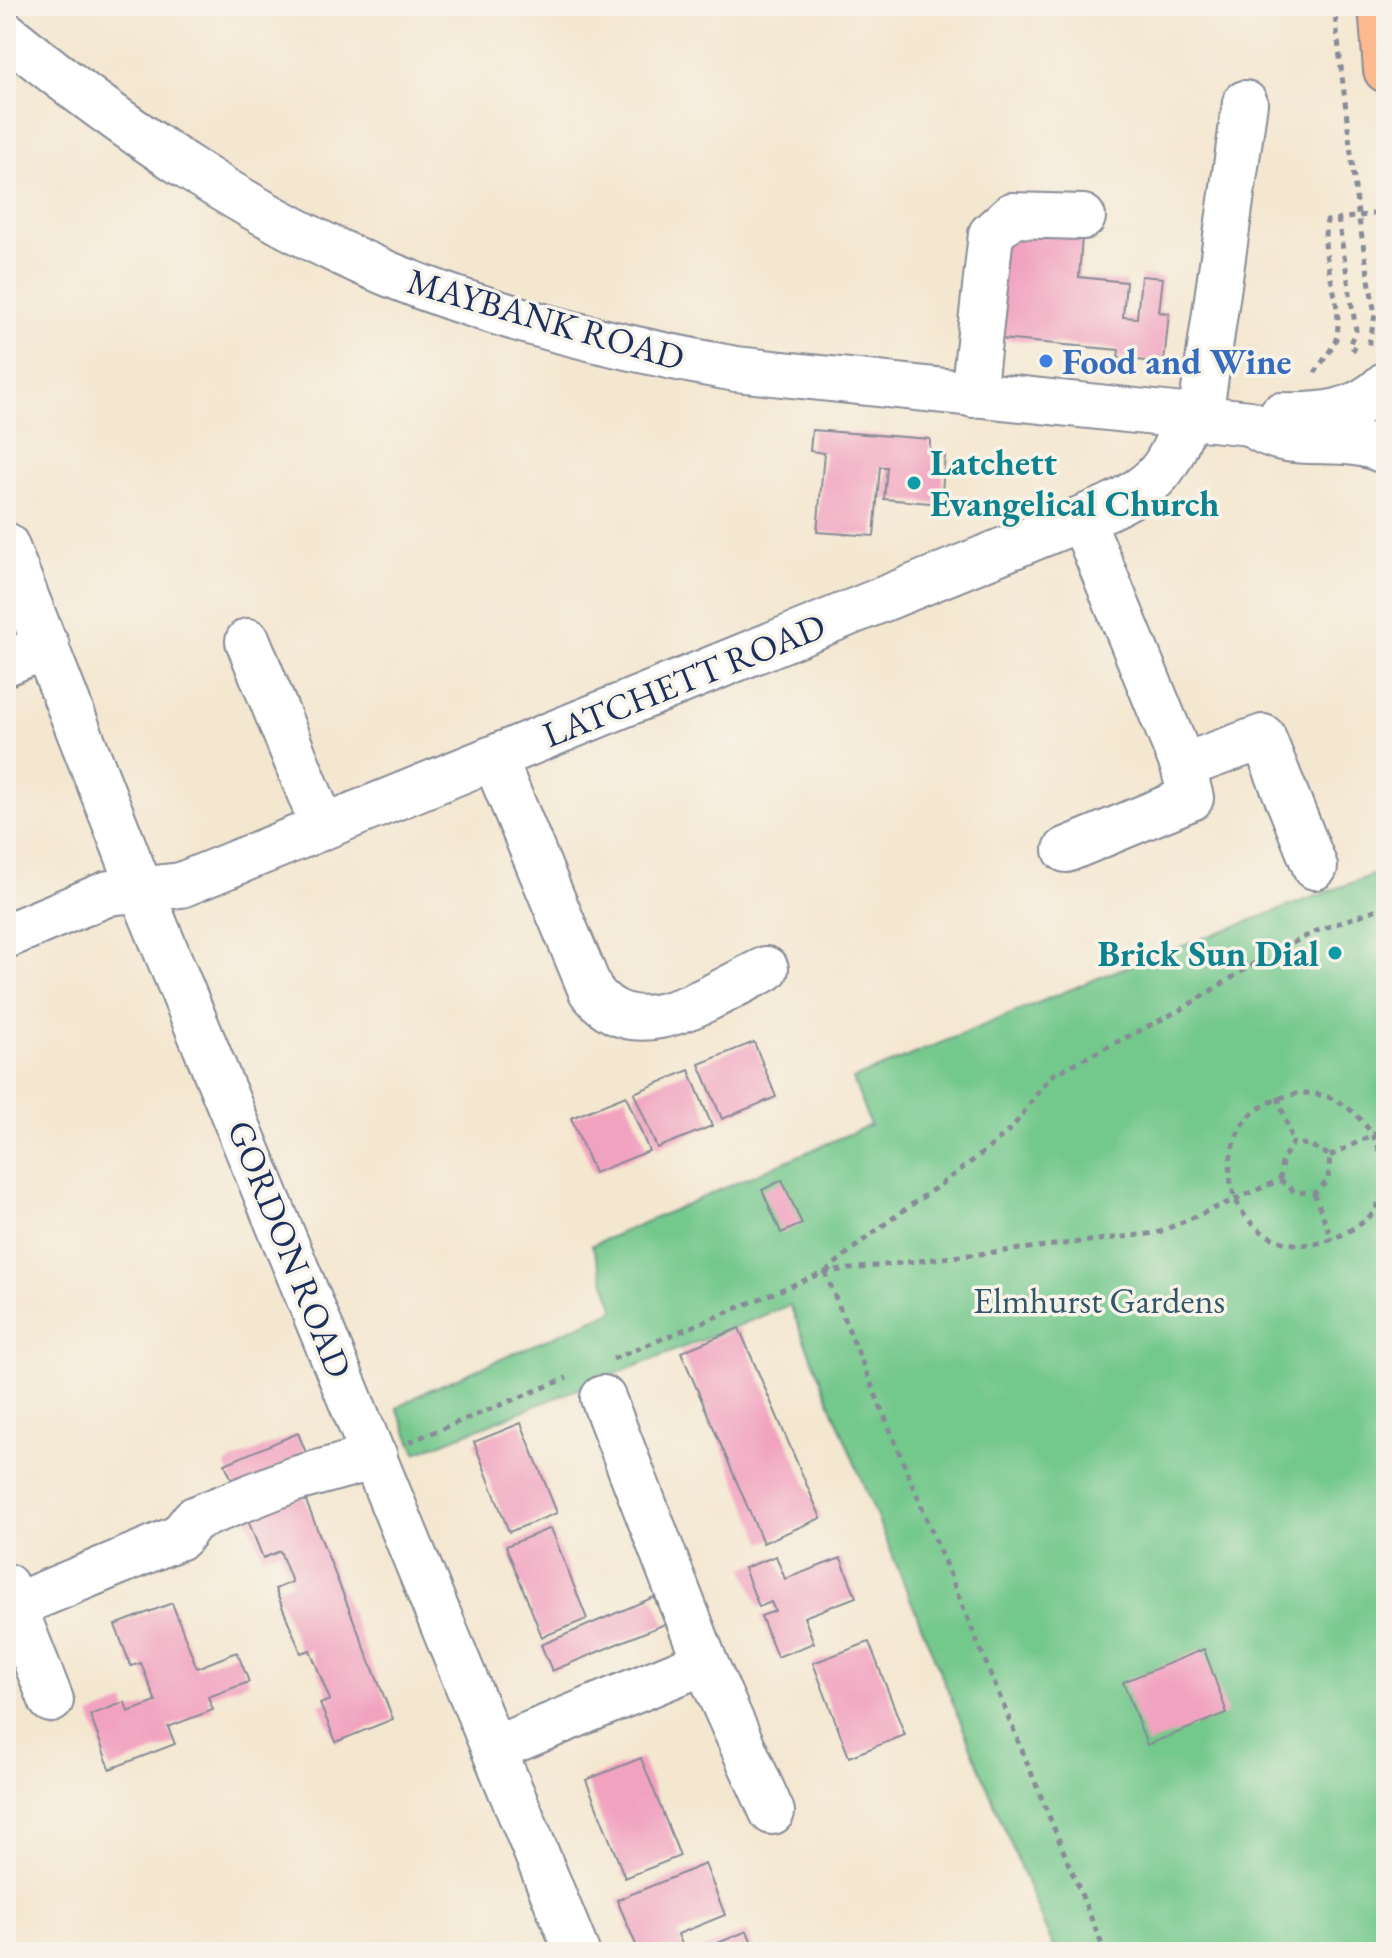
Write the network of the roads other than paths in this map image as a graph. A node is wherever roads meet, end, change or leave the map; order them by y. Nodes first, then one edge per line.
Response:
1 (1381, 6) edge
2 (6, 34) edge
3 (1386, 70) edge
4 (1245, 103) dead end
5 (1083, 217) dead end
6 (1386, 384) edge
7 (973, 395) junction
8 (1193, 418) junction
9 (1250, 423) junction
10 (1386, 452) edge
11 (1082, 519) junction
12 (6, 545) edge
13 (248, 641) dead end
14 (47, 646) junction
15 (6, 663) edge
16 (494, 758) junction
17 (1183, 766) junction
18 (323, 827) junction
19 (1066, 850) dead end
20 (1315, 867) dead end
21 (141, 890) junction
22 (6, 936) edge
23 (766, 969) dead end
24 (603, 1398) dead end
25 (375, 1457) junction
26 (10, 1596) edge
27 (705, 1662) junction
28 (51, 1700) dead end
29 (496, 1748) junction
30 (772, 1812) dead end
31 (577, 1952) edge

1 - 3 highway
2 - 7 street, MAYBANK ROAD
4 - 8 street, LATCHETT ROAD
5 - 7 street
6 - 9 street, MAYBANK ROAD
7 - 8 street, MAYBANK ROAD
8 - 9 street, MAYBANK ROAD
8 - 11 street, LATCHETT ROAD
9 - 10 street, MAYBANK ROAD
11 - 16 street, LATCHETT ROAD
11 - 17 street
12 - 14 street, GORDON ROAD
13 - 18 street
14 - 15 street
14 - 21 street, GORDON ROAD
16 - 18 street, LATCHETT ROAD
16 - 23 street
17 - 19 street
17 - 20 street
18 - 21 street, LATCHETT ROAD
21 - 22 street, LATCHETT ROAD
21 - 25 street, GORDON ROAD
24 - 27 street
25 - 26 street
25 - 29 street, GORDON ROAD
26 - 28 street
27 - 29 street
27 - 30 street
29 - 31 street, GORDON ROAD

